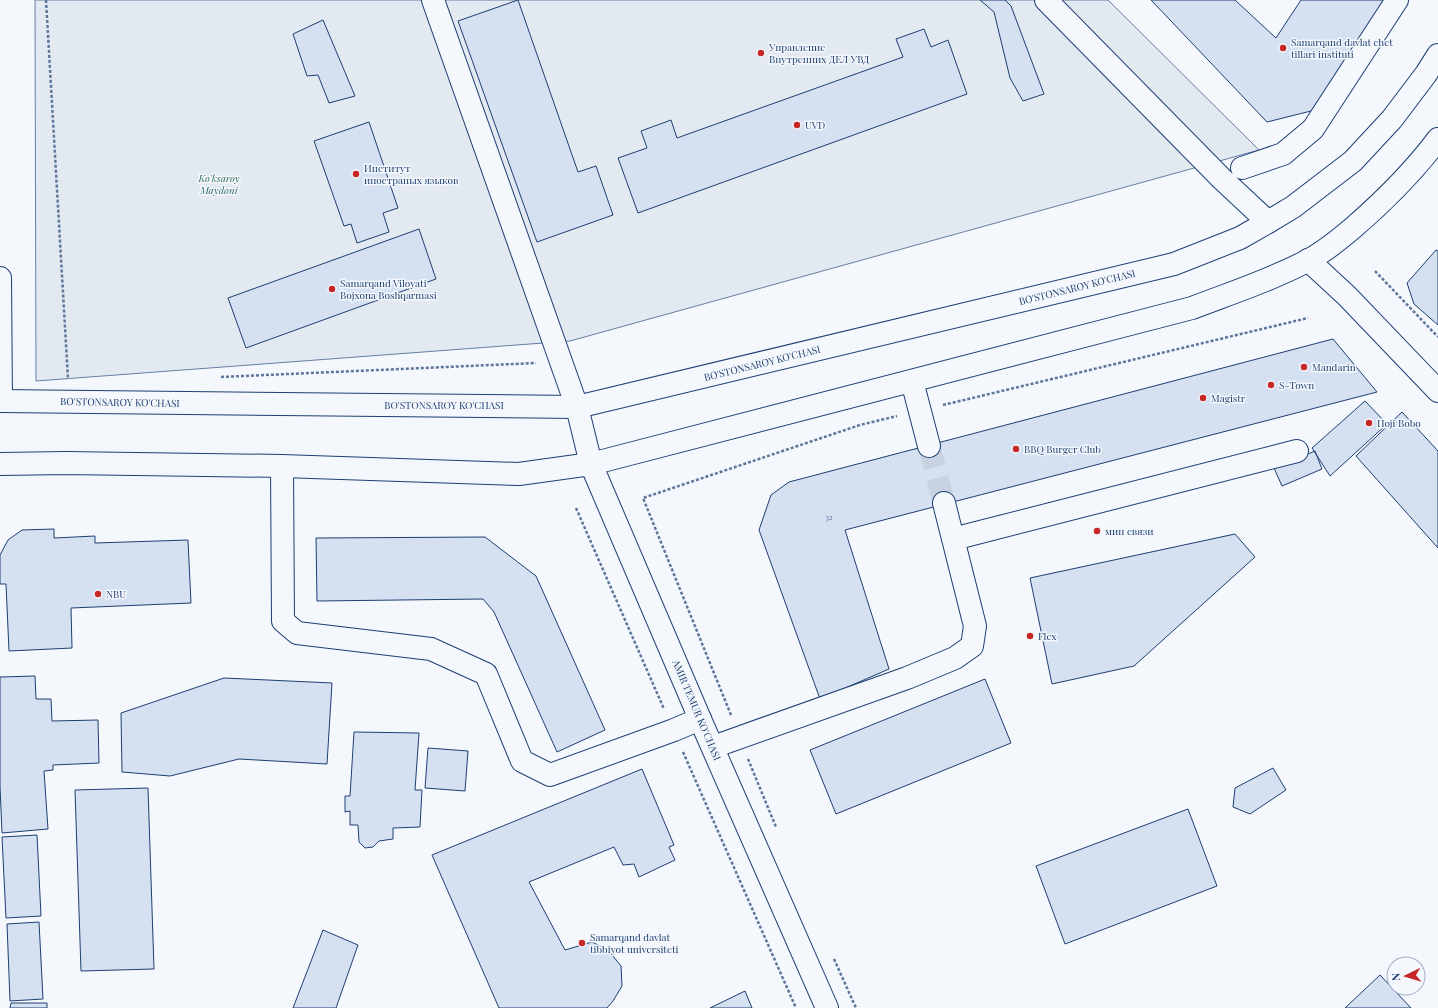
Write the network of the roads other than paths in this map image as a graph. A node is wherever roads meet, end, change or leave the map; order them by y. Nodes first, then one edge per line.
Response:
1 (433, 0) edge
2 (1046, 0) edge
3 (1397, 0) edge
4 (1438, 55) edge
5 (1438, 139) edge
6 (1242, 168) dead end
7 (1268, 222) junction
8 (1308, 260) junction
9 (0, 278) edge
10 (912, 380) junction
11 (1438, 391) edge
12 (0, 402) edge
13 (577, 407) junction
14 (929, 446) tunnel mouth
15 (1297, 451) dead end
16 (0, 464) edge
17 (591, 464) junction
18 (282, 466) junction
19 (944, 503) tunnel mouth
20 (953, 539) junction
21 (700, 719) junction
22 (713, 747) junction
23 (827, 1008) edge

1 - 13 main road, AMIR TEMUR KO'CHASI
2 - 7 main road
3 - 6 main road
4 - 7 main road, BO'STONSAROY KO'CHASI
5 - 8 main road
7 - 13 main road, BO'STONSAROY KO'CHASI
8 - 10 main road
8 - 11 main road
9 - 12 main road
10 - 14 main road
10 - 17 main road
12 - 13 main road, BO'STONSAROY KO'CHASI
13 - 17 main road, AMIR TEMUR KO'CHASI
15 - 20 main road
16 - 18 main road
17 - 18 main road
17 - 21 main road, AMIR TEMUR KO'CHASI
18 - 21 main road
19 - 20 main road
20 - 22 main road
21 - 22 main road, AMIR TEMUR KO'CHASI
22 - 23 main road, AMIR TEMUR KO'CHASI

